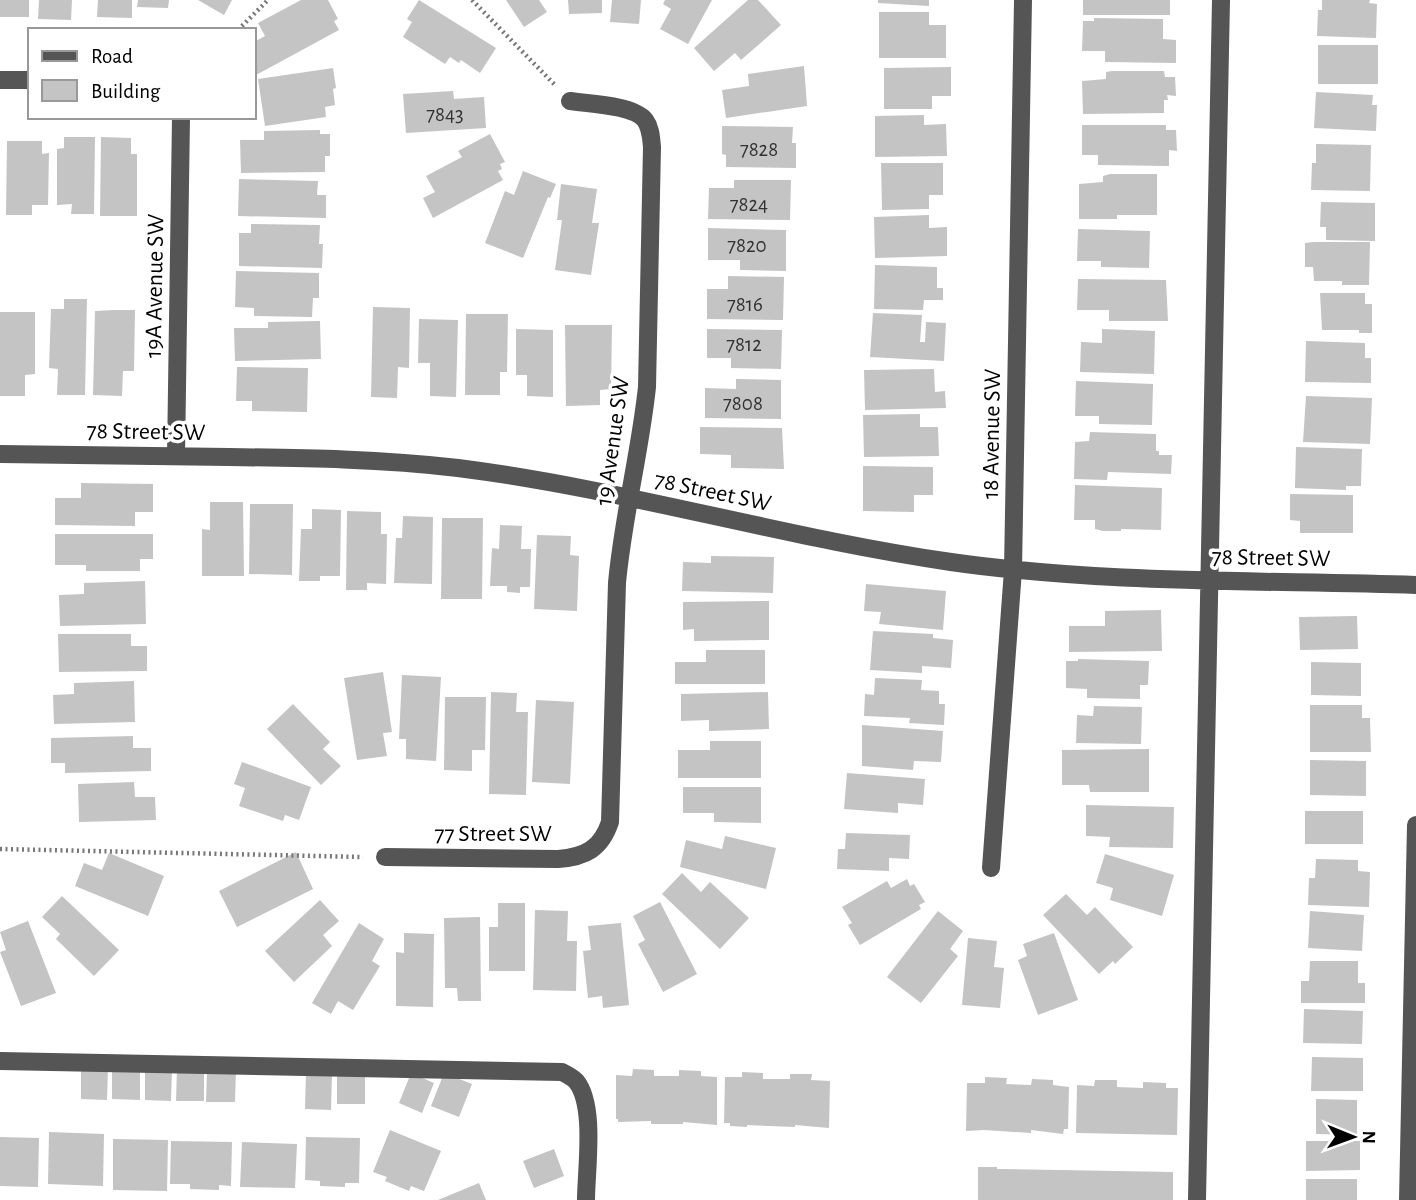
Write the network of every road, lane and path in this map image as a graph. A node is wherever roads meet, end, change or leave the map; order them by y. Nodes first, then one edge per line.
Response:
1 (268, 0) edge
2 (472, 0) edge
3 (1023, 0) edge
4 (1221, 0) edge
5 (240, 28) edge
6 (0, 80) edge
7 (28, 80) edge
8 (570, 101) joint
9 (181, 119) edge
10 (0, 454) edge
11 (176, 456) junction
12 (630, 498) junction
13 (1013, 570) junction
14 (1211, 580) junction
15 (1416, 585) edge
16 (1416, 825) edge
17 (598, 846) joint
18 (0, 849) edge
19 (385, 858) joint
20 (991, 868) dead end
21 (1415, 1000) edge
22 (0, 1061) edge
23 (586, 1200) edge
24 (1197, 1200) edge
25 (1408, 1200) edge

1 - 5 path
2 - 8 path
3 - 13 street, 18 Avenue SW
4 - 14 street
6 - 7 street
8 - 12 street, 19 Avenue SW
9 - 11 street, 19A Avenue SW
10 - 11 street, 78 Street SW
11 - 12 street, 78 Street SW
12 - 13 street, 78 Street SW
12 - 17 street, 19 Avenue SW
13 - 14 street, 78 Street SW
13 - 20 street, 18 Avenue SW
14 - 15 street, 78 Street SW
14 - 24 street
16 - 21 street
17 - 19 street, 77 Street SW
18 - 19 path
21 - 25 street
22 - 23 street

